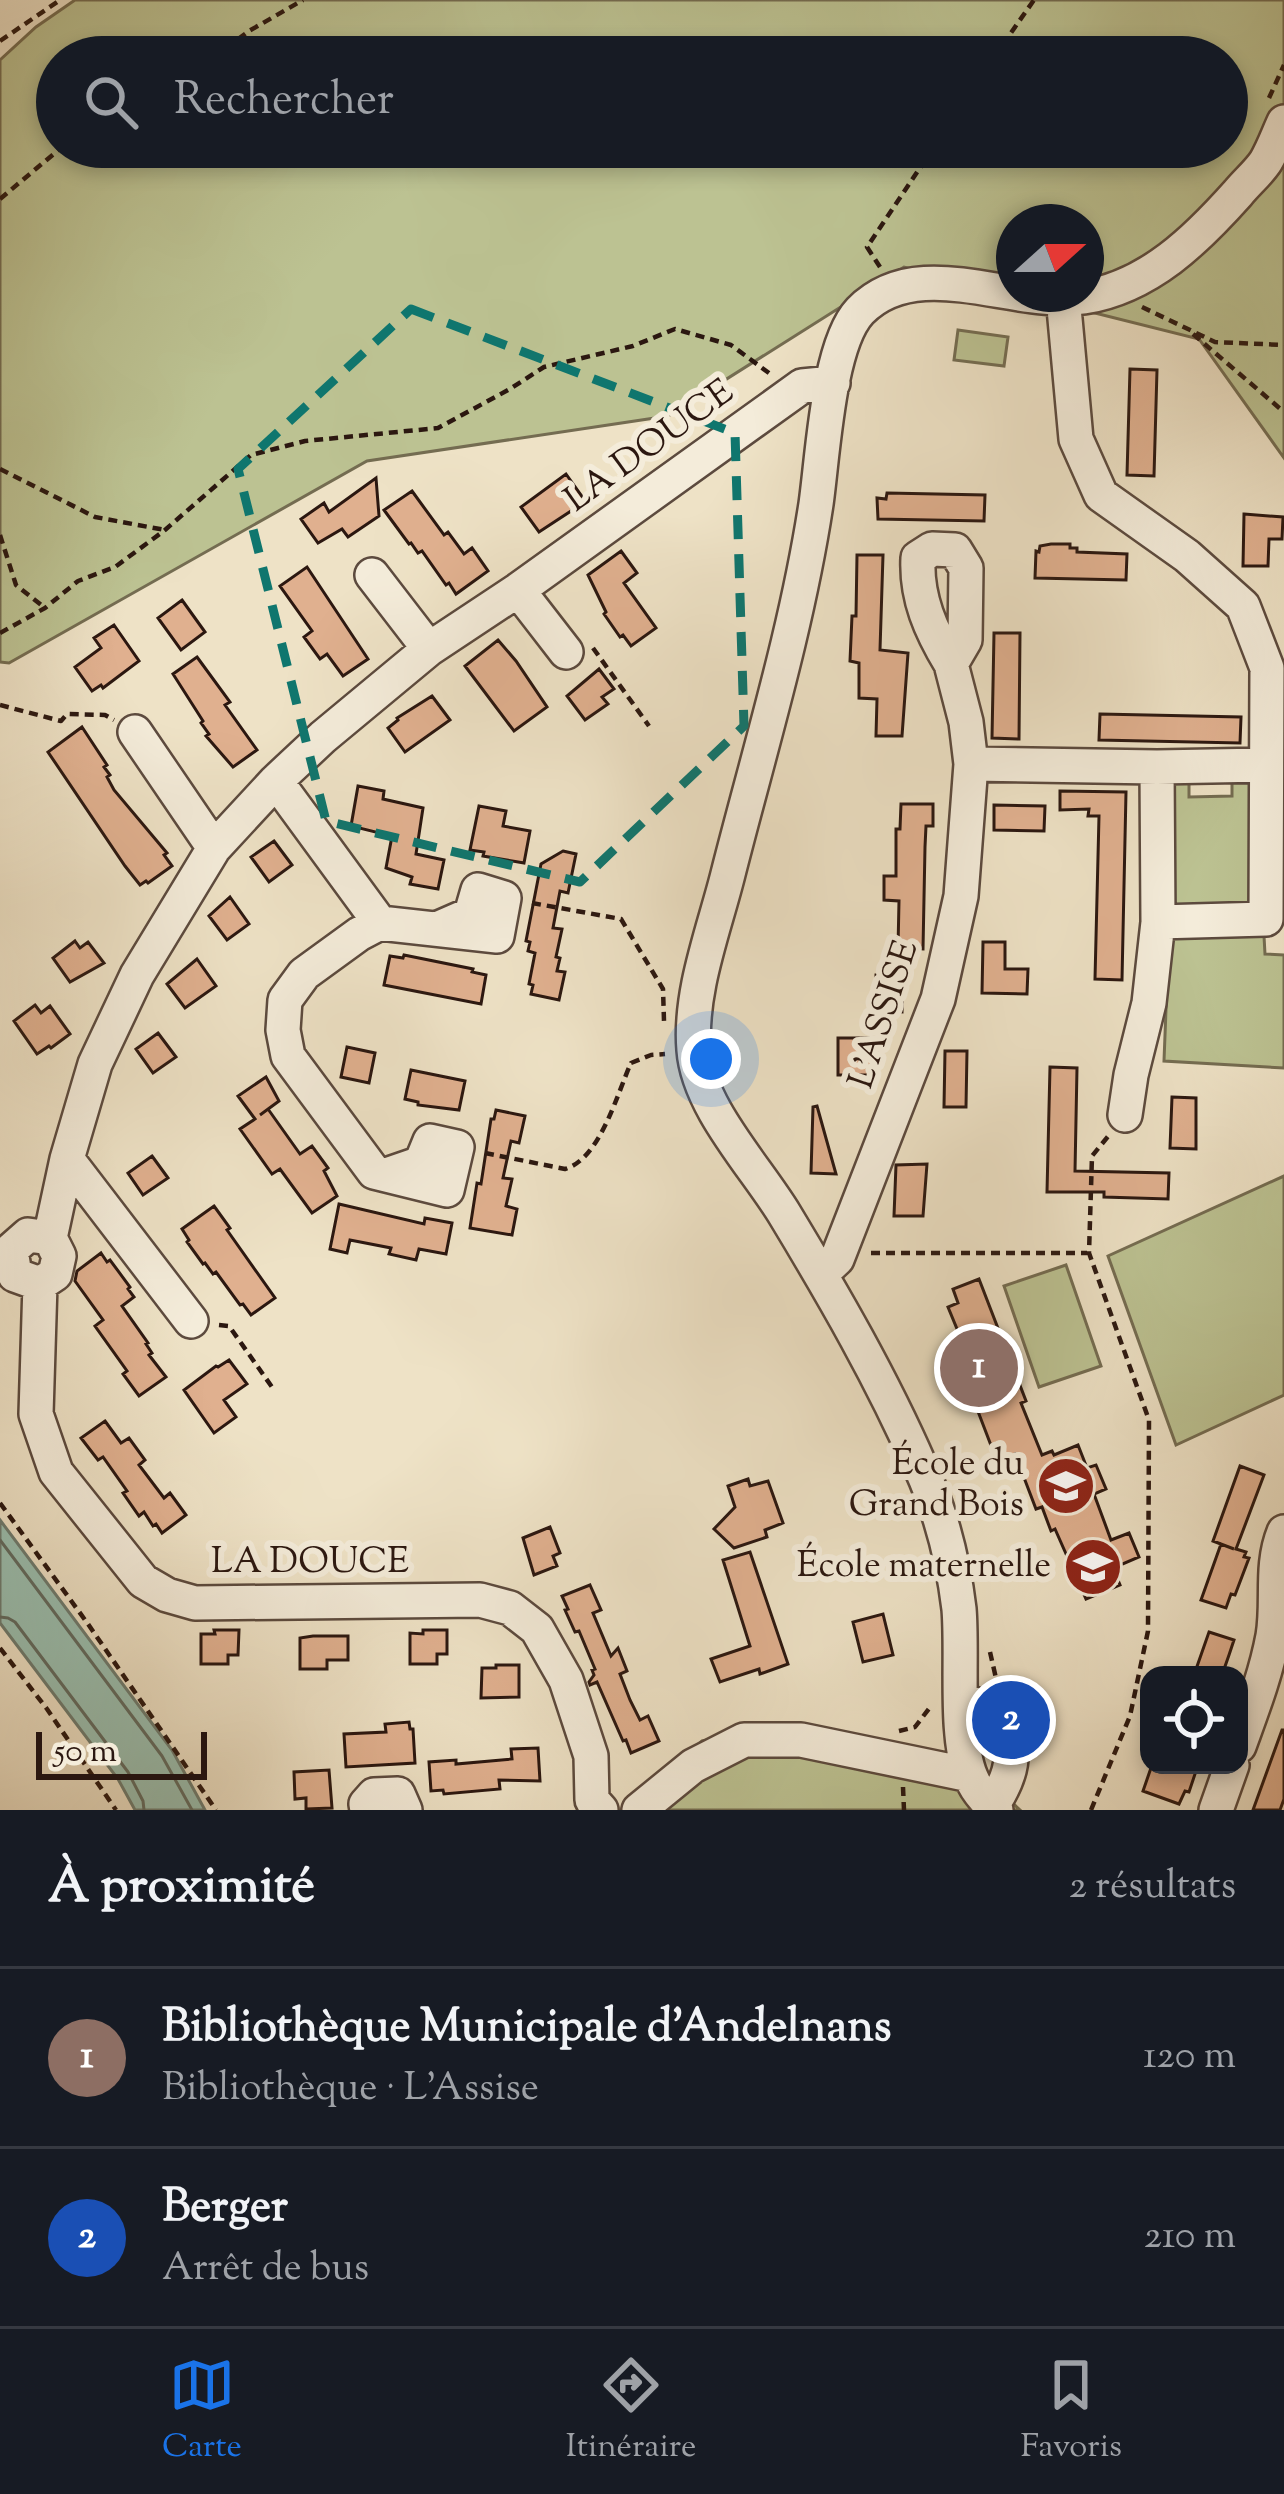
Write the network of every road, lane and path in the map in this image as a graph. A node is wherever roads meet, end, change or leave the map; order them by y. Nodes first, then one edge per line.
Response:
1 (59, 0) edge
2 (303, 0) edge
3 (1034, 0) edge
4 (243, 36) edge
5 (1009, 36) edge
6 (0, 41) edge
7 (1284, 65) edge
8 (1276, 112) edge
9 (37, 168) edge
10 (920, 168) edge
11 (0, 200) edge
12 (1119, 287) junction
13 (894, 288) junction
14 (1104, 291) edge
15 (996, 292) edge
16 (1064, 312) edge
17 (1182, 325) junction
18 (1284, 346) edge
19 (772, 375) dead end
20 (833, 383) junction
21 (1284, 412) edge
22 (0, 469) edge
23 (165, 530) junction
24 (0, 535) edge
25 (372, 574) dead end
26 (518, 590) junction
27 (45, 608) junction
28 (0, 633) edge
29 (429, 650) junction
30 (566, 652) joint
31 (951, 664) dead end
32 (0, 706) edge
33 (649, 726) dead end
34 (135, 732) joint
35 (971, 764) junction
36 (1265, 765) junction
37 (1157, 767) junction
38 (276, 782) junction
39 (214, 848) junction
40 (504, 898) joint
41 (1275, 920) edge
42 (1158, 922) junction
43 (380, 923) junction
44 (663, 988) dead end
45 (665, 1054) dead end
46 (1125, 1115) joint
47 (458, 1147) joint
48 (67, 1159) junction
49 (50, 1238) junction
50 (6, 1245) edge
51 (842, 1245) junction
52 (1089, 1253) junction
53 (821, 1274) junction
54 (40, 1285) junction
55 (191, 1321) joint
56 (272, 1387) dead end
57 (0, 1503) edge
58 (1284, 1532) edge
59 (0, 1648) edge
60 (1273, 1688) edge
61 (949, 1699) junction
62 (1248, 1731) edge
63 (890, 1734) dead end
64 (1229, 1774) edge
65 (970, 1775) junction
66 (994, 1808) edge
67 (116, 1810) edge
68 (216, 1810) edge
69 (367, 1810) edge
70 (405, 1810) edge
71 (601, 1810) edge
72 (639, 1810) edge
73 (1091, 1810) edge
74 (1216, 1810) edge

1 - 6 path
2 - 4 path
3 - 5 path
7 - 8 path
8 - 12 street
9 - 11 path
10 - 13 path
12 - 14 street
12 - 17 path
13 - 15 street
13 - 20 street
16 - 36 street
17 - 18 path
17 - 21 path
19 - 23 path
20 - 26 street, LA DOUCE
20 - 53 street
22 - 23 path
23 - 27 path
24 - 27 path
25 - 29 street
26 - 29 street, LA DOUCE
26 - 30 street
27 - 28 path
29 - 38 street, LA DOUCE
30 - 33 path
31 - 35 street, L'ASSISE
32 - 34 path
34 - 39 street
35 - 37 street
35 - 51 street, L'ASSISE
36 - 37 street
36 - 41 street
37 - 42 street
38 - 39 street, LA DOUCE
38 - 43 street
39 - 48 street, LA DOUCE
40 - 43 street
40 - 44 path
41 - 42 street
42 - 46 street
43 - 47 street
45 - 47 path
46 - 52 path
48 - 49 street, LA DOUCE
48 - 55 street
49 - 50 street
49 - 54 street
50 - 54 street
51 - 52 path
51 - 53 street, L'ASSISE
52 - 73 path
53 - 61 street
54 - 71 street, LA DOUCE
55 - 56 path
57 - 68 path
58 - 60 street
59 - 67 path
60 - 62 street
61 - 63 path
61 - 65 street
61 - 66 street
64 - 74 street
65 - 66 street
65 - 72 street
69 - 70 street

